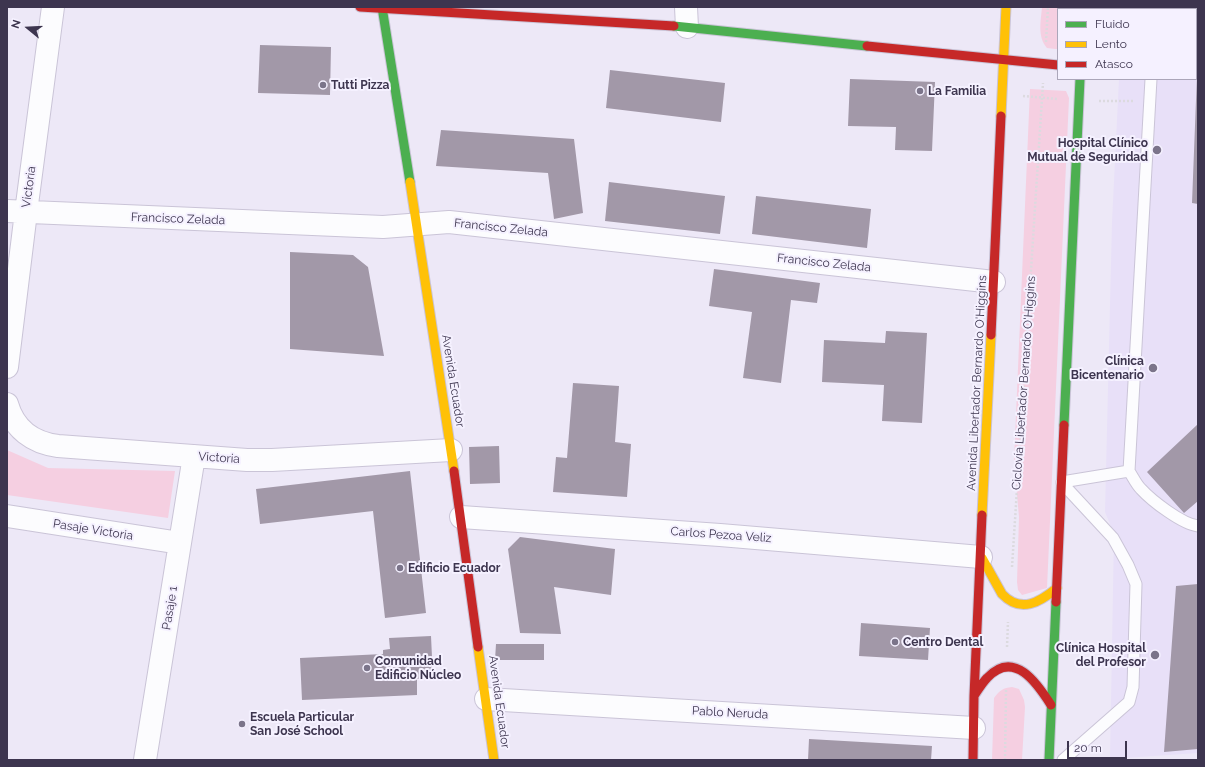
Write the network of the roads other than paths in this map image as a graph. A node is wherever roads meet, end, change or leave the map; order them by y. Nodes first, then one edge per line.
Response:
1 (53, 7) edge
2 (360, 7) edge
3 (382, 7) edge
4 (524, 7) edge
5 (1006, 7) edge
6 (444, 10) edge
7 (687, 17) edge
8 (536, 18) junction
9 (1004, 60) junction
10 (1057, 65) edge
11 (1080, 80) edge
12 (1151, 80) edge
13 (16, 212) edge
14 (417, 225) junction
15 (994, 282) junction
16 (7, 367) edge
17 (7, 404) edge
18 (14, 431) edge
19 (451, 450) junction
20 (194, 456) junction
21 (1129, 471) junction
22 (1062, 482) junction
23 (7, 516) edge
24 (461, 517) junction
25 (1198, 526) edge
26 (180, 543) junction
27 (982, 557) junction
28 (1057, 588) junction
29 (974, 696) junction
30 (486, 699) junction
31 (1051, 705) junction
32 (974, 728) junction
33 (145, 760) edge
34 (494, 760) edge
35 (973, 760) edge
36 (1050, 760) edge
37 (1063, 760) edge

1 - 13 street, Victoria
2 - 3 main road
3 - 6 main road
3 - 14 main road, Avenida Ecuador
4 - 8 lane
5 - 9 main road, Avenida Libertador Bernardo O'Higgins
6 - 8 main road
7 - 8 main road
7 - 9 main road
9 - 10 main road
9 - 15 main road, Avenida Libertador Bernardo O'Higgins
11 - 22 main road
12 - 21 lane
13 - 14 street, Francisco Zelada
13 - 16 street, Victoria
14 - 15 street, Francisco Zelada
14 - 19 main road, Avenida Ecuador
15 - 27 main road, Avenida Libertador Bernardo O'Higgins
17 - 18 street, Victoria
18 - 20 street, Victoria
19 - 20 street, Victoria
19 - 24 main road, Avenida Ecuador
20 - 26 street, Pasaje 1
21 - 22 lane
21 - 25 lane
22 - 28 main road
22 - 37 lane
23 - 26 street, Pasaje Victoria
24 - 27 street, Carlos Pezoa Veliz
24 - 30 main road, Avenida Ecuador
26 - 33 street, Pasaje 1
27 - 28 main road
27 - 29 main road, Avenida Libertador Bernardo O'Higgins
28 - 31 main road
29 - 31 main road
29 - 32 main road, Avenida Libertador Bernardo O'Higgins
30 - 32 street, Pablo Neruda
30 - 34 main road, Avenida Ecuador
31 - 36 main road
32 - 35 main road, Avenida Libertador Bernardo O'Higgins

